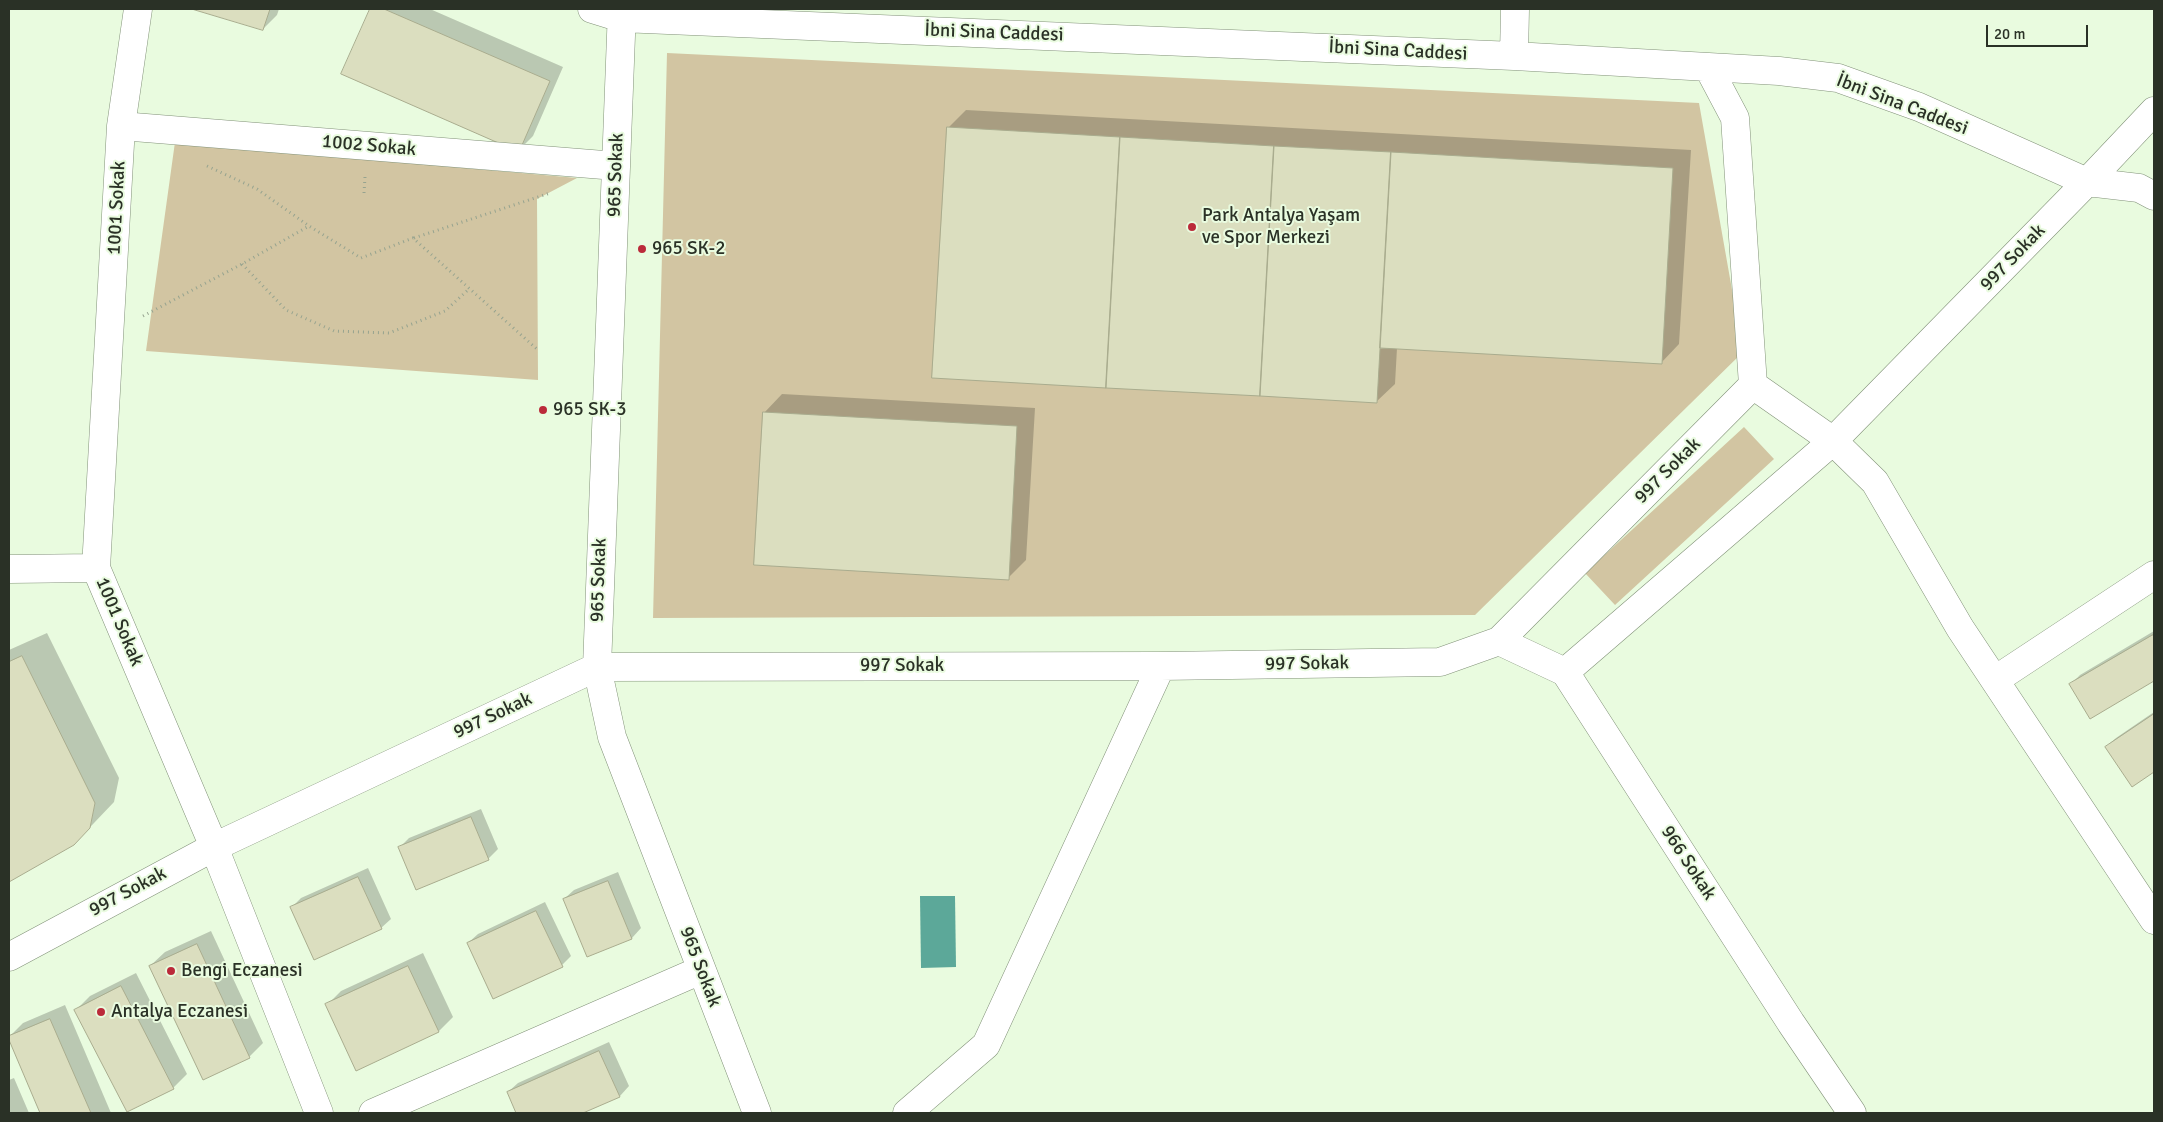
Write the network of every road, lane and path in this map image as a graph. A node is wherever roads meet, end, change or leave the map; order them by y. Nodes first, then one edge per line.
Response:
1 (138, 9) edge
2 (592, 9) edge
3 (1515, 9) edge
4 (621, 14) edge
5 (986, 21) edge
6 (1514, 56) junction
7 (1708, 68) junction
8 (2154, 111) edge
9 (121, 126) junction
10 (199, 163) dead end
11 (616, 166) junction
12 (2087, 182) junction
13 (2154, 196) edge
14 (537, 199) dead end
15 (309, 226) junction
16 (413, 238) junction
17 (242, 264) junction
18 (469, 289) junction
19 (151, 312) dead end
20 (538, 350) dead end
21 (1753, 386) junction
22 (1833, 442) junction
23 (96, 568) junction
24 (9, 569) edge
25 (2154, 575) edge
26 (1499, 641) junction
27 (1160, 666) junction
28 (597, 667) junction
29 (1565, 672) junction
30 (1995, 680) junction
31 (214, 847) junction
32 (2154, 920) edge
33 (9, 956) edge
34 (701, 970) junction
35 (319, 1113) edge
36 (373, 1113) edge
37 (757, 1113) edge
38 (907, 1113) edge
39 (1852, 1113) edge

1 - 9 street, 1001 Sokak
2 - 4 street, İbni Sina Caddesi
3 - 6 street
4 - 5 street, İbni Sina Caddesi
4 - 11 street, 965 Sokak
5 - 6 street, İbni Sina Caddesi
6 - 7 street, İbni Sina Caddesi
7 - 12 street, İbni Sina Caddesi
7 - 21 street
8 - 12 street
9 - 11 street, 1002 Sokak
9 - 23 street, 1001 Sokak
10 - 15 path
11 - 28 street, 965 Sokak
12 - 13 street, İbni Sina Caddesi
12 - 22 street, 997 Sokak
14 - 16 path
15 - 16 path
15 - 17 path
16 - 18 path
17 - 18 path
17 - 19 path
18 - 20 path
21 - 22 street
21 - 26 street, 997 Sokak
22 - 29 street, 997 Sokak
22 - 30 street
23 - 24 street
23 - 31 street, 1001 Sokak
25 - 30 street
26 - 27 street, 997 Sokak
26 - 29 street
27 - 28 street, 997 Sokak
27 - 38 street
28 - 31 street, 997 Sokak
28 - 34 street, 965 Sokak
29 - 39 street, 966 Sokak
30 - 32 street
31 - 33 street, 997 Sokak
31 - 35 street, 1001 Sokak
34 - 36 street
34 - 37 street, 965 Sokak

